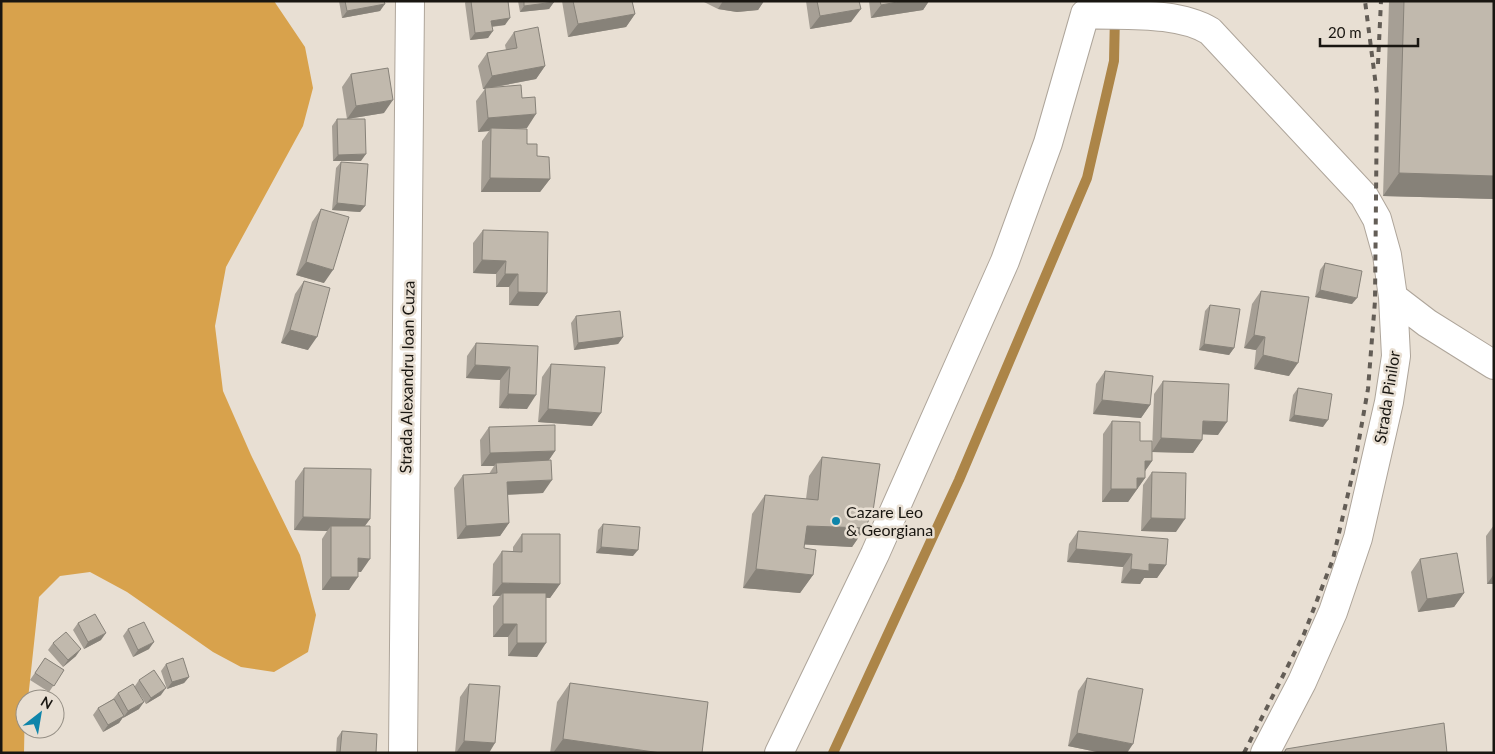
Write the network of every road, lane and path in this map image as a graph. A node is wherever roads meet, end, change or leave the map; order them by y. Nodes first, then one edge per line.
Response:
1 (410, 1) edge
2 (1082, 8) edge
3 (1393, 297) junction
4 (1494, 364) edge
5 (403, 753) edge
6 (780, 753) edge
7 (1265, 753) edge

1 - 5 street, Strada Alexandru Ioan Cuza
2 - 3 street, Strada Pinilor
2 - 6 street
3 - 4 street
3 - 7 street, Strada Pinilor

